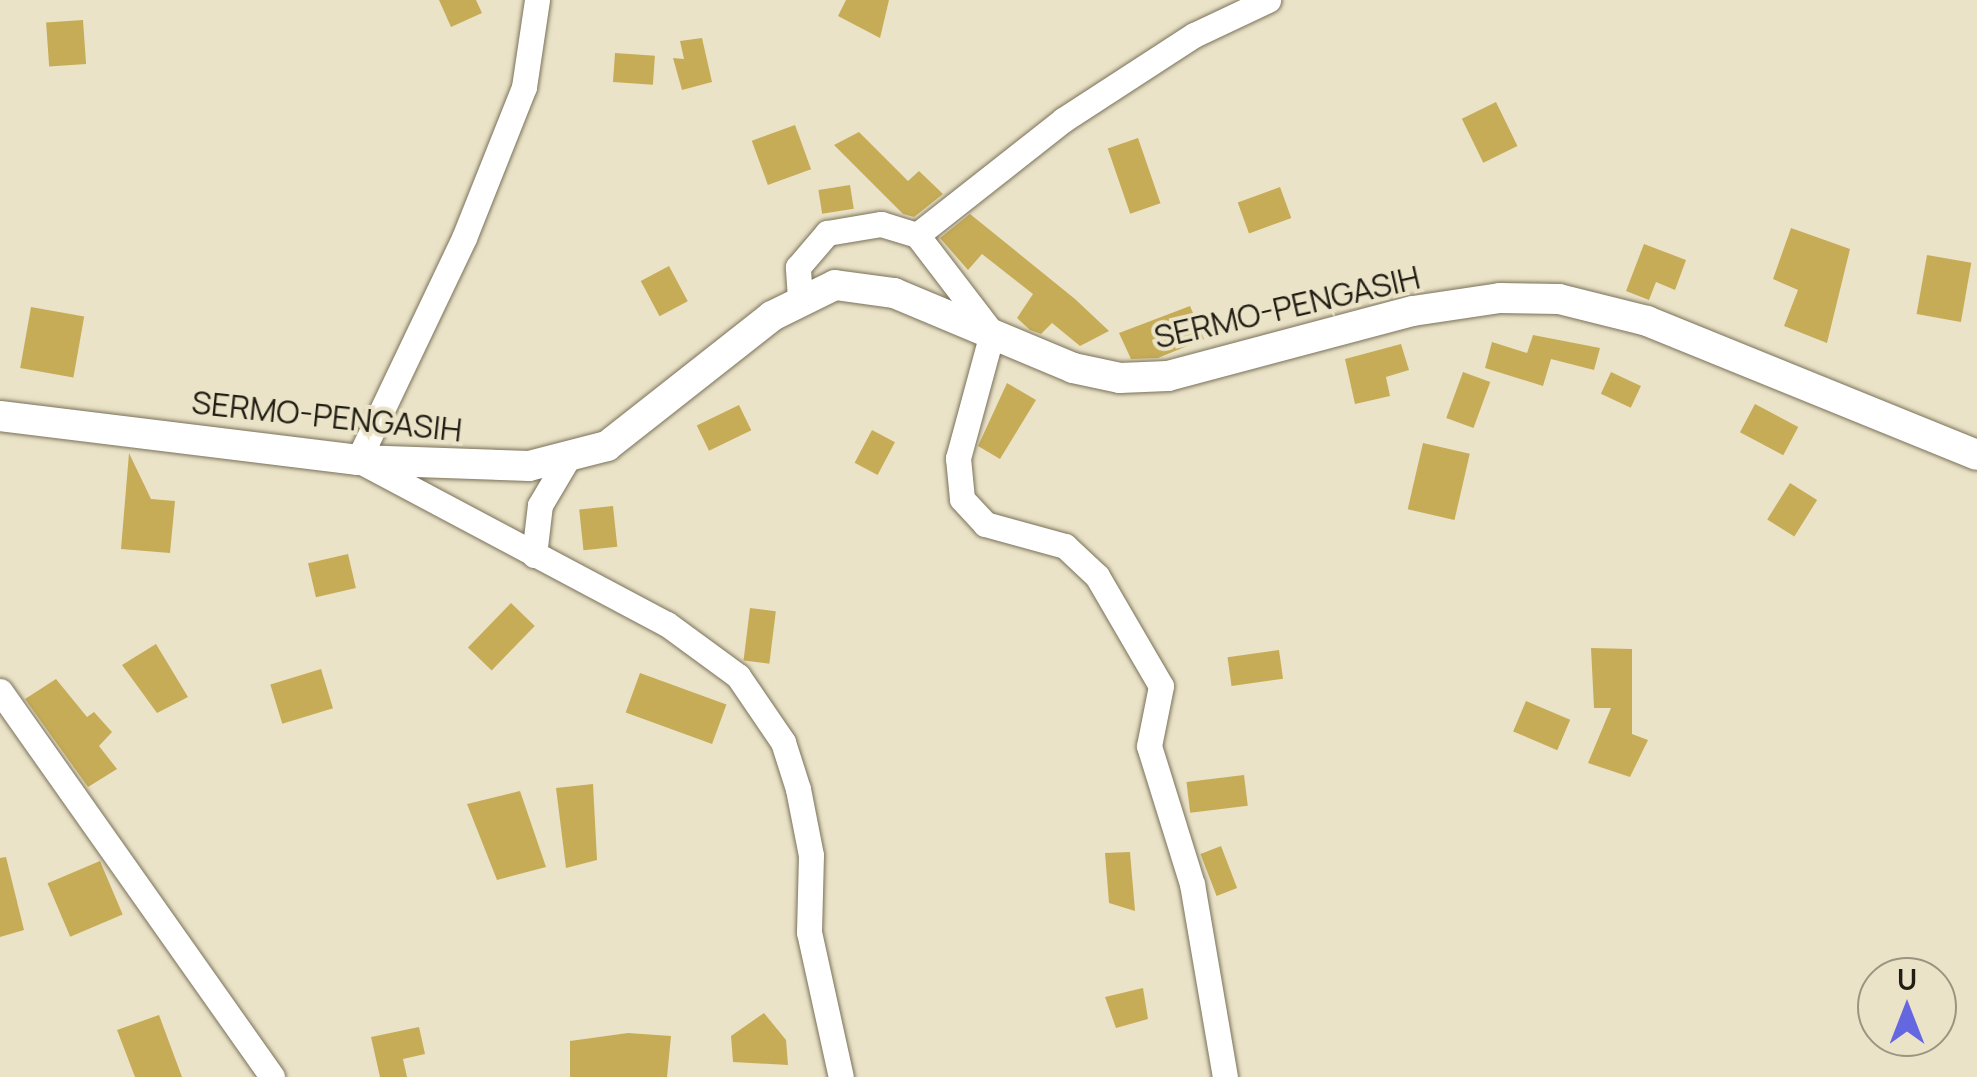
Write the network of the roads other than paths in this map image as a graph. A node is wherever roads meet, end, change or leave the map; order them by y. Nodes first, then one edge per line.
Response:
1 (537, 0) edge
2 (1268, 0) edge
3 (916, 235) junction
4 (800, 298) junction
5 (992, 334) junction
6 (0, 416) edge
7 (1977, 455) edge
8 (358, 460) junction
9 (566, 462) junction
10 (534, 554) junction
11 (0, 691) edge
12 (272, 1077) edge
13 (841, 1077) edge
14 (1225, 1077) edge

1 - 8 street
2 - 3 street
3 - 4 street
3 - 5 street
4 - 5 main road, SERMO-PENGASIH
4 - 9 main road, SERMO-PENGASIH
5 - 7 main road, SERMO-PENGASIH
5 - 14 street
6 - 8 main road, SERMO-PENGASIH
8 - 9 main road, SERMO-PENGASIH
8 - 10 street
9 - 10 street
10 - 13 street
11 - 12 street

